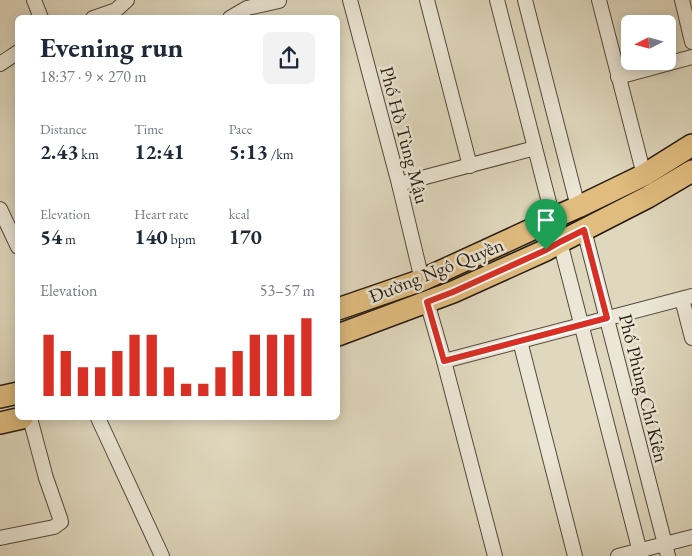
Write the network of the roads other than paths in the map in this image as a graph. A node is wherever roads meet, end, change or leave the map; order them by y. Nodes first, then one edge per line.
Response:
1 (34, 0) edge
2 (128, 0) edge
3 (350, 0) edge
4 (427, 0) edge
5 (497, 0) edge
6 (525, 0) edge
7 (599, 0) edge
8 (682, 0) edge
9 (279, 1) edge
10 (245, 4) edge
11 (40, 15) edge
12 (102, 15) edge
13 (233, 15) edge
14 (692, 42) edge
15 (15, 54) edge
16 (692, 56) edge
17 (0, 64) edge
18 (618, 77) junction
19 (692, 146) edge
20 (535, 148) junction
21 (470, 166) junction
22 (692, 171) edge
23 (644, 175) junction
24 (399, 184) junction
25 (578, 207) junction
26 (0, 209) edge
27 (554, 218) junction
28 (584, 230) junction
29 (15, 241) edge
30 (560, 242) junction
31 (422, 280) junction
32 (687, 298) edge
33 (427, 302) junction
34 (340, 308) edge
35 (607, 318) junction
36 (581, 325) junction
37 (340, 335) edge
38 (692, 338) edge
39 (520, 341) junction
40 (444, 361) junction
41 (15, 394) edge
42 (0, 397) edge
43 (15, 420) edge
44 (31, 420) edge
45 (99, 420) edge
46 (0, 423) edge
47 (692, 536) edge
48 (0, 538) edge
49 (666, 550) edge
50 (640, 553) edge
51 (162, 556) edge
52 (495, 556) edge
53 (575, 556) edge
54 (618, 556) edge

1 - 11 street
2 - 12 street
3 - 24 street, Phố Hồ Tùng Mậu
4 - 21 street
5 - 20 street
6 - 25 street
7 - 18 street
8 - 14 street
9 - 10 street
10 - 13 street
15 - 17 street
16 - 18 street
18 - 23 street
19 - 23 main road, Đường Ngô Quyền
20 - 21 street
20 - 27 street
21 - 24 street
22 - 28 main road, Đường Ngô Quyền
23 - 25 main road, Đường Ngô Quyền
24 - 31 street, Phố Hồ Tùng Mậu
25 - 27 main road, Đường Ngô Quyền
26 - 29 street
27 - 31 main road, Đường Ngô Quyền
28 - 30 main road, Đường Ngô Quyền
28 - 35 street, Phố Phùng Chí Kiên
30 - 33 main road, Đường Ngô Quyền
30 - 36 street
31 - 34 main road, Đường Ngô Quyền
32 - 35 street
32 - 38 street
33 - 37 main road, Đường Ngô Quyền
33 - 40 street
35 - 36 street
35 - 49 street, Phố Phùng Chí Kiên
36 - 39 street
36 - 50 street
39 - 40 street
39 - 53 street
40 - 52 street
41 - 42 main road
43 - 46 main road
44 - 48 street
45 - 51 street
47 - 49 street
49 - 50 street
50 - 54 street

